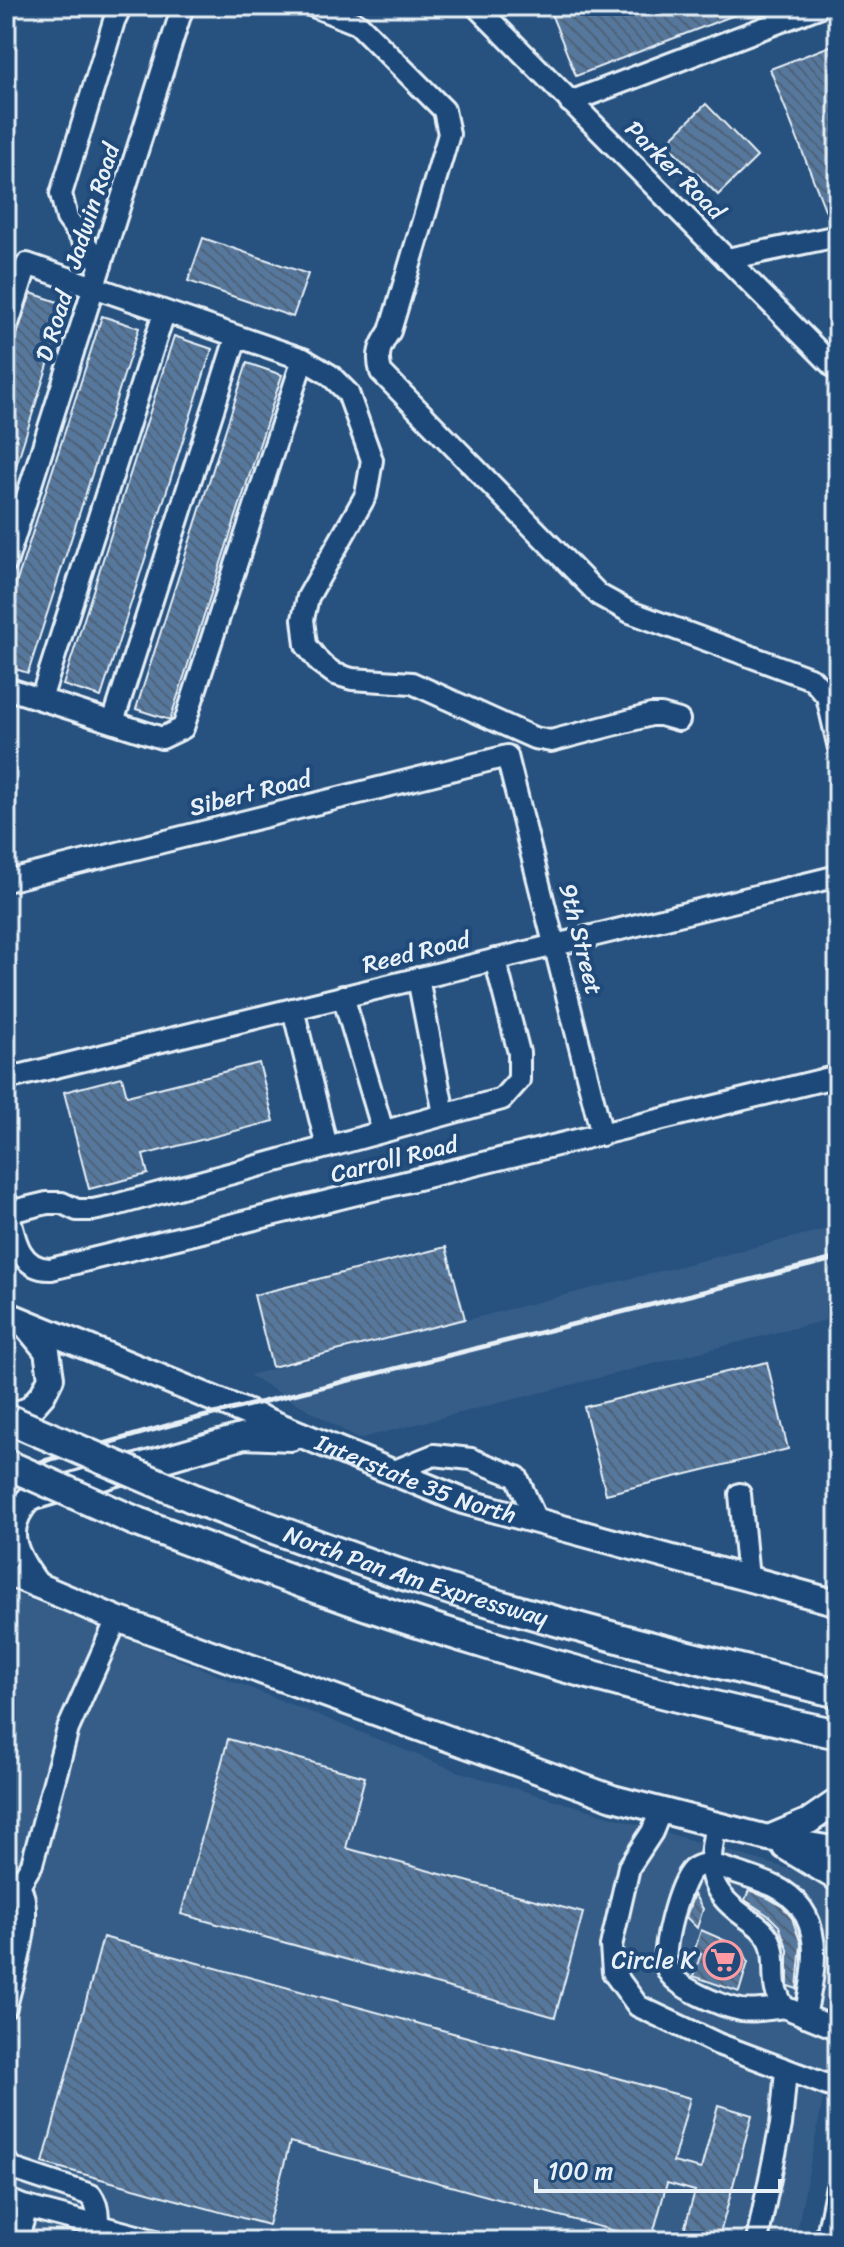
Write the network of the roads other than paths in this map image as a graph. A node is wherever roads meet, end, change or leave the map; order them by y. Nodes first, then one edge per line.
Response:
1 (121, 6) edge
2 (183, 6) edge
3 (313, 6) edge
4 (476, 6) edge
5 (821, 6) edge
6 (570, 102) junction
7 (838, 236) edge
8 (727, 259) junction
9 (101, 265) junction
10 (94, 287) junction
11 (164, 313) junction
12 (6, 330) edge
13 (236, 338) junction
14 (303, 359) junction
15 (838, 371) edge
16 (6, 563) edge
17 (6, 688) edge
18 (41, 699) junction
19 (679, 720) dead end
20 (113, 722) junction
21 (838, 744) edge
22 (507, 756) joint
23 (838, 876) edge
24 (6, 881) edge
25 (556, 945) junction
26 (495, 959) junction
27 (418, 978) junction
28 (343, 996) junction
29 (293, 1009) junction
30 (838, 1076) edge
31 (6, 1079) edge
32 (444, 1114) junction
33 (383, 1131) junction
34 (602, 1135) junction
35 (327, 1147) junction
36 (7, 1206) edge
37 (14, 1318) edge
38 (6, 1418) edge
39 (309, 1439) junction
40 (6, 1464) edge
41 (392, 1472) junction
42 (740, 1494) dead end
43 (537, 1522) junction
44 (6, 1572) edge
45 (748, 1579) junction
46 (37, 1585) junction
47 (838, 1603) edge
48 (117, 1619) junction
49 (838, 1693) edge
50 (837, 1734) edge
51 (838, 1801) edge
52 (661, 1810) junction
53 (716, 1824) junction
54 (768, 1838) junction
55 (838, 1850) edge
56 (709, 1863) junction
57 (838, 1879) edge
58 (13, 1892) edge
59 (6, 2007) edge
60 (784, 2007) junction
61 (805, 2016) junction
62 (838, 2029) edge
63 (786, 2070) junction
64 (838, 2089) edge
65 (6, 2162) edge
66 (838, 2191) edge
67 (6, 2199) edge
68 (27, 2207) junction
69 (96, 2234) edge
70 (17, 2241) edge
71 (156, 2241) edge
72 (757, 2241) edge
73 (828, 2241) edge

1 - 9 street
2 - 9 street, Jadwin Road
3 - 21 street
4 - 6 street, Parker Road
5 - 6 street
6 - 8 street, Parker Road
7 - 8 street
8 - 15 street, Parker Road
9 - 10 street, Jadwin Road
10 - 11 street
10 - 12 street, Jadwin Road
10 - 16 street, D Road
11 - 13 street
11 - 18 street
13 - 14 street
13 - 20 street
14 - 19 street
14 - 20 street
17 - 18 street
18 - 20 street
22 - 24 street, Sibert Road
22 - 25 street, 9th Street
23 - 25 street, Reed Road
25 - 26 street, Reed Road
25 - 34 street, 9th Street
26 - 27 street, Reed Road
26 - 32 street
27 - 28 street, Reed Road
27 - 32 street
28 - 29 street, Reed Road
28 - 33 street
29 - 31 street, Reed Road
29 - 35 street
30 - 34 street, Carroll Road
32 - 33 street
33 - 35 street
34 - 36 street, Carroll Road
35 - 36 street
37 - 38 main road
37 - 39 main road, Interstate 35 North
38 - 49 highway, North Pan Am Expressway, bridge
39 - 41 main road, Interstate 35 North
39 - 46 main road
40 - 50 highway, North Pan Am Expressway, bridge
41 - 43 main road, Interstate 35 North
41 - 43 street
42 - 45 street
43 - 45 main road, Interstate 35 North
44 - 46 main road
45 - 47 main road, Interstate 35 North
46 - 48 main road
48 - 52 main road
48 - 58 street
51 - 54 main road
52 - 53 main road
52 - 63 street
53 - 54 main road
53 - 56 street
54 - 55 main road
54 - 57 main road
56 - 60 street
56 - 60 street
56 - 61 street
58 - 59 street
60 - 61 street
61 - 62 street
63 - 64 street
63 - 72 street
65 - 69 street
66 - 73 main road
67 - 68 street
68 - 69 street
68 - 70 street
69 - 71 street

